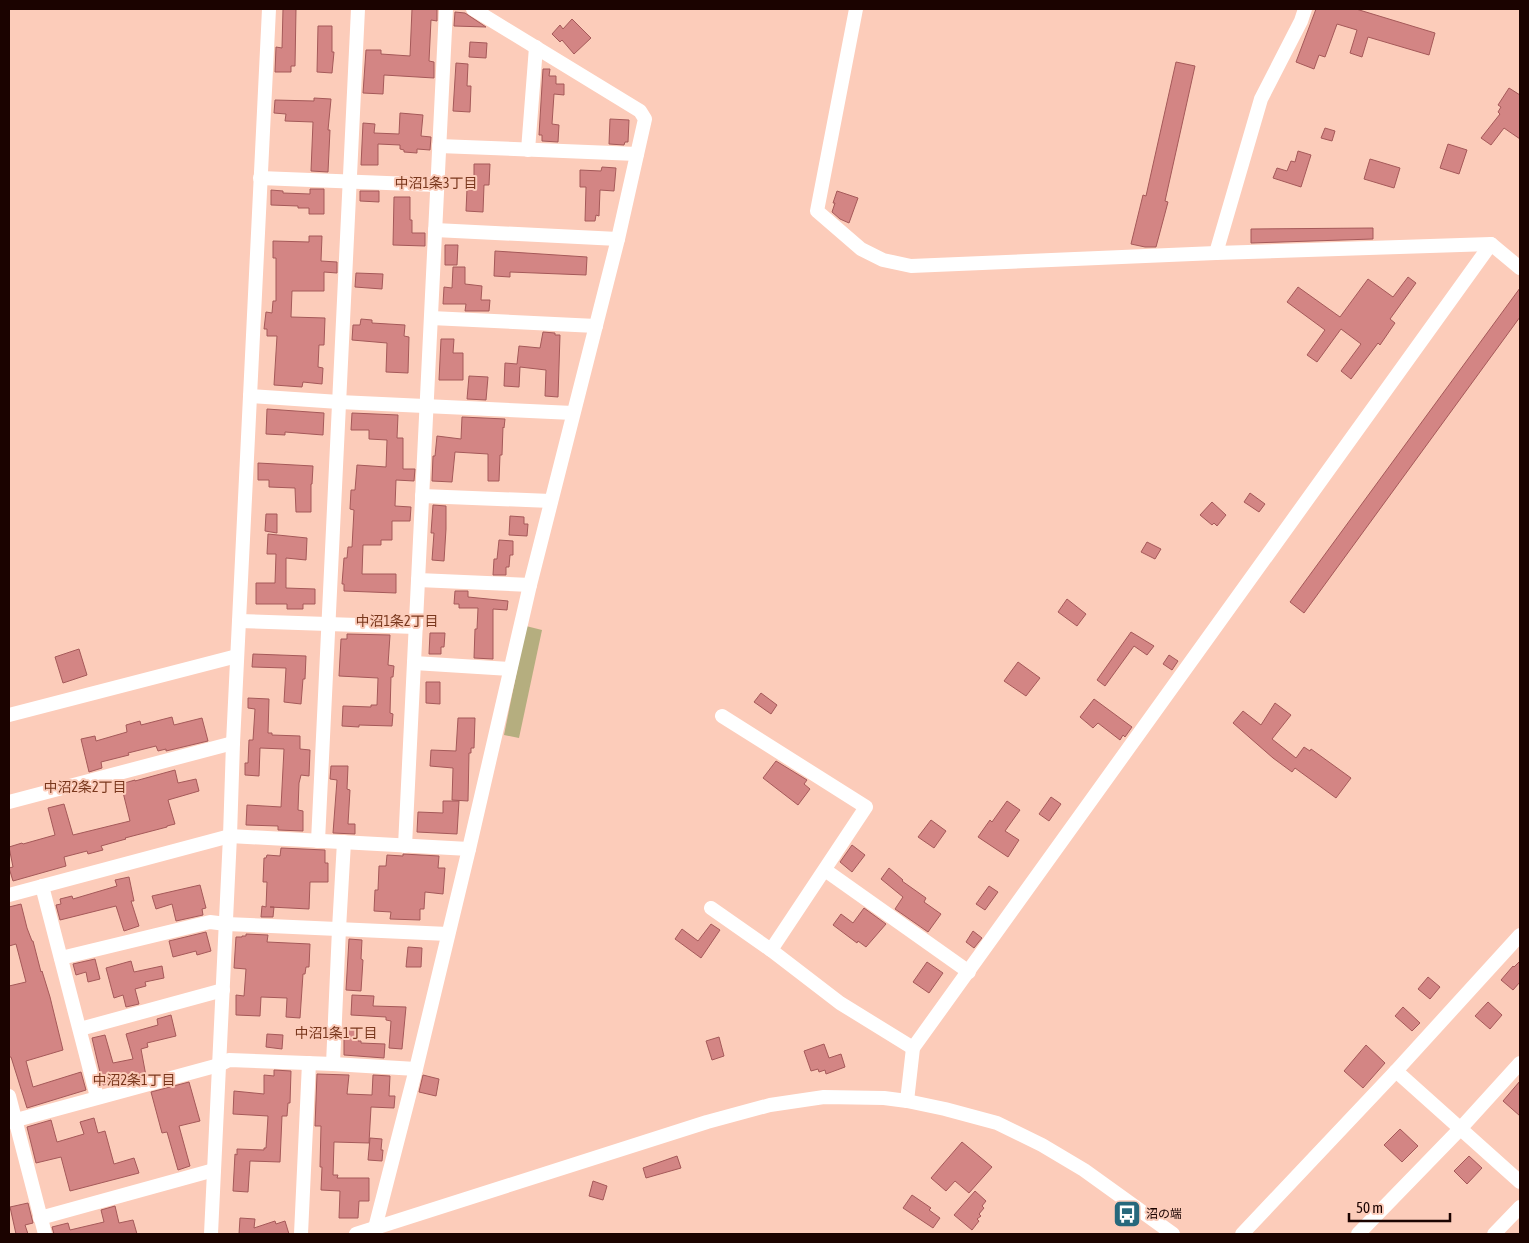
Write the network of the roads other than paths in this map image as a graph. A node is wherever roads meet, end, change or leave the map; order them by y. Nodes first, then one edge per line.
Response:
1 (269, 9) edge
2 (358, 9) edge
3 (446, 9) edge
4 (474, 9) edge
5 (856, 9) edge
6 (1305, 9) edge
7 (536, 47) junction
8 (439, 146) junction
9 (528, 150) junction
10 (637, 154) junction
11 (260, 178) junction
12 (350, 181) junction
13 (438, 185) junction
14 (435, 230) junction
15 (618, 239) junction
16 (1491, 244) junction
17 (1216, 253) junction
18 (1520, 268) edge
19 (431, 318) junction
20 (596, 326) junction
21 (250, 396) junction
22 (339, 402) junction
23 (427, 406) junction
24 (574, 413) junction
25 (422, 496) junction
26 (551, 501) junction
27 (418, 580) junction
28 (530, 585) junction
29 (239, 621) junction
30 (328, 623) junction
31 (416, 627) junction
32 (237, 656) junction
33 (414, 663) junction
34 (510, 669) junction
35 (9, 715) edge
36 (722, 716) dead end
37 (233, 743) junction
38 (9, 802) edge
39 (230, 836) junction
40 (318, 841) junction
41 (344, 842) junction
42 (405, 846) junction
43 (469, 849) junction
44 (825, 870) junction
45 (42, 886) junction
46 (9, 895) edge
47 (711, 908) dead end
48 (226, 924) junction
49 (338, 929) junction
50 (448, 934) junction
51 (1520, 935) edge
52 (771, 950) junction
53 (61, 958) junction
54 (969, 972) junction
55 (222, 990) junction
56 (80, 1030) junction
57 (913, 1048) junction
58 (309, 1063) junction
59 (1520, 1063) edge
60 (333, 1064) junction
61 (219, 1065) junction
62 (416, 1069) junction
63 (1396, 1071) junction
64 (9, 1096) edge
65 (98, 1098) junction
66 (907, 1101) junction
67 (12, 1121) edge
68 (1460, 1130) junction
69 (214, 1170) junction
70 (1520, 1182) edge
71 (1520, 1207) edge
72 (40, 1218) junction
73 (376, 1228) junction
74 (45, 1234) edge
75 (211, 1234) edge
76 (301, 1234) edge
77 (356, 1234) edge
78 (1173, 1234) edge
79 (1242, 1234) edge
80 (1358, 1234) edge
81 (1494, 1234) edge

1 - 11 street
2 - 12 street
3 - 8 street
4 - 7 street
5 - 17 street
6 - 17 street
7 - 9 street
7 - 10 street
8 - 9 street
8 - 13 street
9 - 10 street
10 - 15 street
11 - 12 street
11 - 21 street
12 - 13 street
12 - 22 street
13 - 14 street
14 - 15 street
14 - 19 street
15 - 20 street
16 - 17 street
16 - 18 street
16 - 54 street
19 - 20 street
19 - 23 street
20 - 24 street
21 - 22 street
21 - 29 street
22 - 23 street
22 - 30 street
23 - 24 street
23 - 25 street
24 - 26 street
25 - 26 street
25 - 27 street
26 - 28 street
27 - 28 street
27 - 31 street
28 - 34 street
29 - 30 street
29 - 32 street
30 - 31 street
30 - 40 street
31 - 33 street
32 - 35 street
32 - 37 street
33 - 34 street
33 - 42 street
34 - 43 street
36 - 44 street
37 - 38 street
37 - 39 street
39 - 40 street
39 - 45 street
39 - 48 street
40 - 41 street
41 - 42 street
41 - 49 street
42 - 43 street
43 - 50 street
44 - 52 street
44 - 54 street
45 - 46 street
45 - 53 street
47 - 52 street
48 - 49 street
48 - 53 street
48 - 55 street
49 - 50 street
49 - 60 street
50 - 62 street
51 - 63 street
52 - 57 street
53 - 56 street
54 - 57 street
55 - 56 street
55 - 61 street
56 - 65 street
57 - 66 street
58 - 60 street
58 - 61 street
58 - 76 street
59 - 68 street
60 - 62 street
61 - 65 street
61 - 69 street
62 - 73 street
63 - 68 street
63 - 79 street
64 - 67 street
65 - 67 street
66 - 73 street
66 - 78 street
67 - 72 street
68 - 70 street
68 - 80 street
69 - 72 street
69 - 75 street
71 - 81 street
72 - 74 street
73 - 77 street

